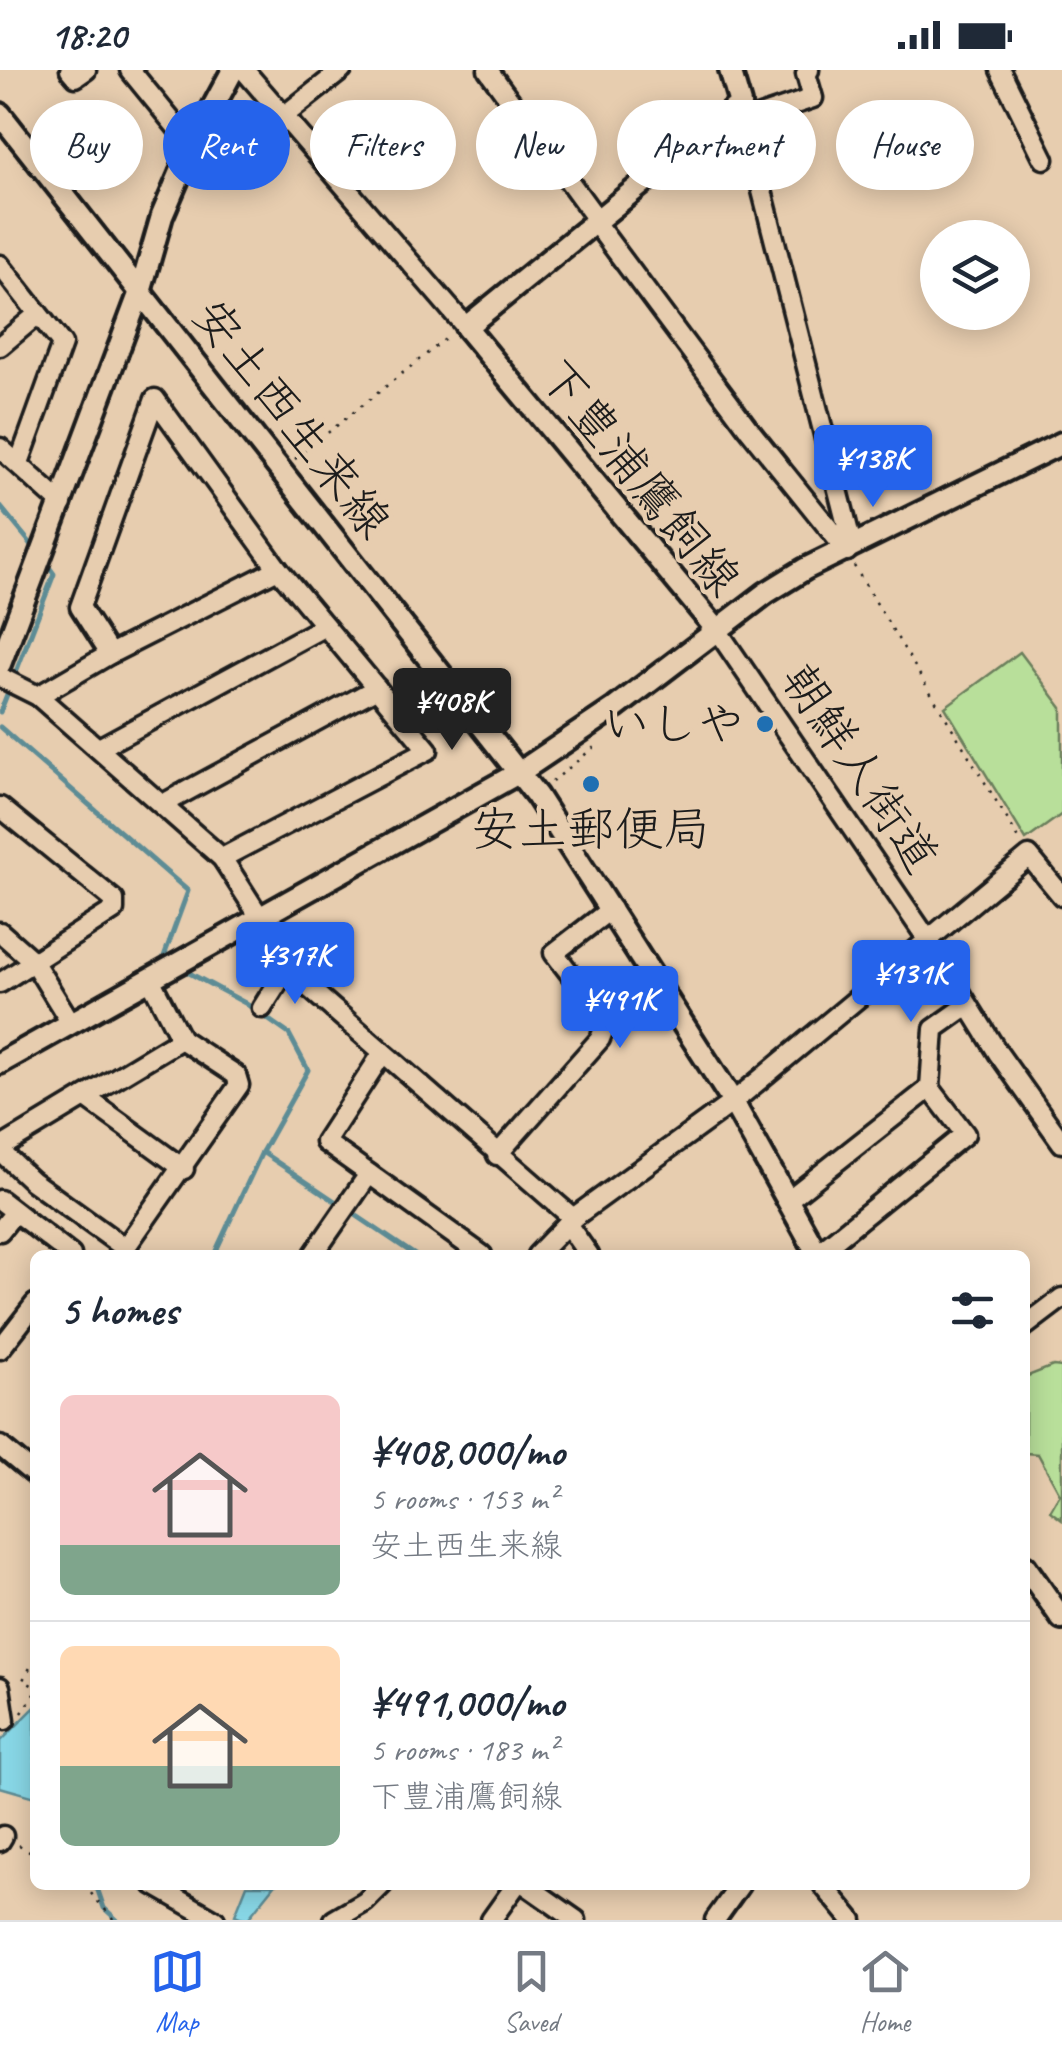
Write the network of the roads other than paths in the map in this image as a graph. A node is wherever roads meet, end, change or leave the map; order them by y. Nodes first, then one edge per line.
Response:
1 (70, 70) edge
2 (86, 70) edge
3 (130, 70) edge
4 (233, 70) edge
5 (244, 70) edge
6 (342, 70) edge
7 (488, 70) edge
8 (730, 70) edge
9 (809, 70) edge
10 (1000, 70) edge
11 (217, 100) edge
12 (273, 100) edge
13 (738, 100) edge
14 (804, 100) edge
15 (163, 110) edge
16 (290, 111) edge
17 (0, 114) edge
18 (290, 119) edge
19 (1044, 159) dead end
20 (173, 190) edge
21 (636, 190) edge
22 (762, 190) edge
23 (594, 221) junction
24 (0, 265) edge
25 (141, 289) junction
26 (38, 314) junction
27 (466, 327) junction
28 (0, 346) edge
29 (1062, 443) edge
30 (0, 448) edge
31 (18, 463) junction
32 (62, 504) junction
33 (847, 550) junction
34 (278, 569) junction
35 (325, 626) junction
36 (717, 630) junction
37 (110, 654) junction
38 (0, 664) edge
39 (0, 677) edge
40 (378, 688) junction
41 (38, 696) junction
42 (99, 748) junction
43 (520, 772) junction
44 (163, 804) junction
45 (0, 807) edge
46 (222, 858) junction
47 (1062, 896) edge
48 (611, 910) junction
49 (262, 916) junction
50 (0, 932) edge
51 (928, 940) junction
52 (34, 961) junction
53 (289, 965) junction
54 (150, 979) junction
55 (0, 982) edge
56 (968, 1005) junction
57 (262, 1008) dead end
58 (71, 1023) junction
59 (181, 1039) junction
60 (382, 1054) junction
61 (0, 1063) edge
62 (930, 1088) junction
63 (85, 1097) junction
64 (733, 1102) junction
65 (1062, 1143) edge
66 (0, 1149) edge
67 (497, 1154) junction
68 (184, 1168) junction
69 (369, 1174) junction
70 (788, 1200) junction
71 (8, 1206) edge
72 (570, 1221) junction
73 (0, 1231) edge
74 (65, 1250) edge
75 (128, 1250) edge
76 (132, 1250) edge
77 (316, 1250) edge
78 (475, 1250) edge
79 (541, 1250) edge
80 (586, 1250) edge
81 (816, 1250) edge
82 (823, 1250) edge
83 (1062, 1298) edge
84 (30, 1311) edge
85 (1030, 1322) edge
86 (0, 1350) edge
87 (0, 1446) edge
88 (30, 1470) edge
89 (1030, 1573) edge
90 (1062, 1619) edge
91 (0, 1687) edge
92 (5, 1720) road end
93 (163, 1890) edge
94 (377, 1890) edge
95 (512, 1890) edge
96 (533, 1890) edge
97 (736, 1890) edge
98 (827, 1890) edge
99 (215, 1920) edge
100 (334, 1920) edge
101 (491, 1920) edge
102 (576, 1920) edge
103 (715, 1920) edge
104 (852, 1920) edge

1 - 2 street
3 - 15 street
4 - 11 main road
5 - 12 street
6 - 16 street
7 - 23 street
8 - 13 main road
9 - 14 street
10 - 19 street
17 - 25 main road, 安土西生来線
18 - 27 street
20 - 25 main road
21 - 23 main road
22 - 33 street
23 - 27 main road
23 - 33 street
24 - 26 street
25 - 32 main road
25 - 43 main road, 安土西生来線
26 - 28 street
26 - 31 street
27 - 36 main road, 下豊浦鷹飼線
29 - 33 main road
30 - 31 street
31 - 32 street
32 - 38 main road
33 - 36 main road
34 - 35 street
34 - 37 street
34 - 37 street
35 - 40 street
35 - 42 street
36 - 43 main road, 下豊浦鷹飼線
36 - 51 street, 朝鮮人街道
37 - 41 street
39 - 41 street
40 - 44 street
40 - 46 street
41 - 42 street
42 - 44 street
43 - 48 main road
43 - 49 main road, 下豊浦鷹飼線
44 - 46 street
45 - 52 street
46 - 49 street
47 - 51 street
48 - 64 main road
48 - 67 street
49 - 53 street
49 - 54 main road, 下豊浦鷹飼線
50 - 52 street
51 - 56 street
51 - 64 street, 朝鮮人街道
52 - 55 street
52 - 58 street
53 - 57 street
53 - 60 street
54 - 58 main road, 下豊浦鷹飼線
54 - 59 street
56 - 62 street
56 - 65 street
58 - 61 main road, 下豊浦鷹飼線
59 - 63 street
59 - 68 street
60 - 67 street
60 - 69 street
62 - 70 street
62 - 82 street
63 - 66 street
63 - 68 street
64 - 70 main road
64 - 72 street, 朝鮮人街道
66 - 75 street
67 - 72 street
68 - 76 street
69 - 77 street
69 - 78 street
70 - 81 main road
71 - 73 street
71 - 74 street
72 - 79 street, 朝鮮人街道
72 - 80 street
83 - 85 street
84 - 86 street
87 - 88 street
89 - 90 main road
91 - 92 street
93 - 99 street
94 - 100 street
95 - 101 street
96 - 102 street
97 - 103 street
98 - 104 street

